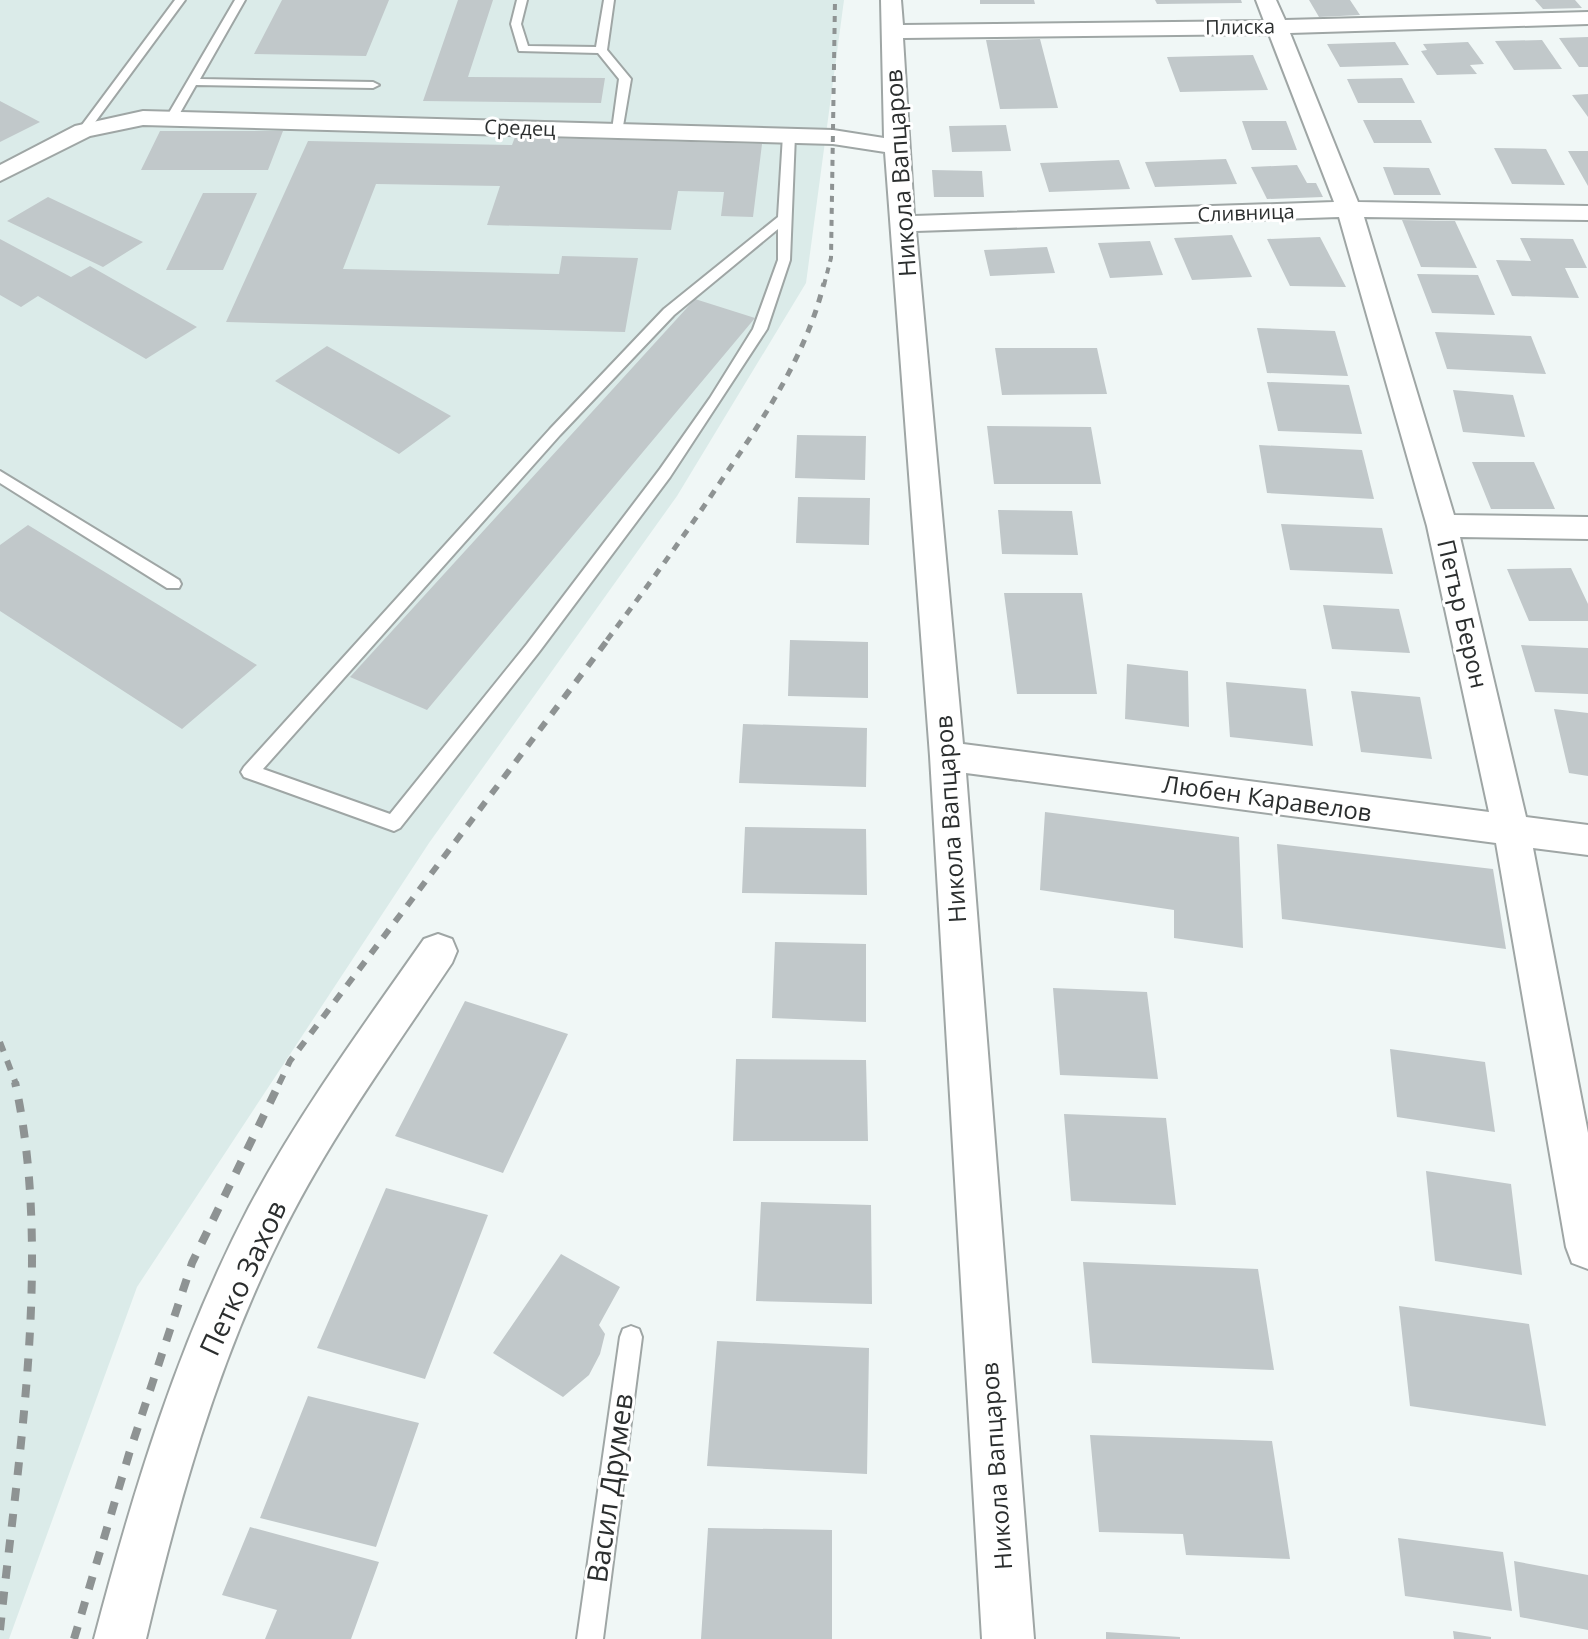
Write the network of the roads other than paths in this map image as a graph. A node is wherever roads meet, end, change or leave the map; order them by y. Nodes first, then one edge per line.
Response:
1 (180, 0) edge
2 (240, 0) edge
3 (522, 0) edge
4 (609, 0) edge
5 (1266, 0) edge
6 (891, 16) edge
7 (1588, 18) edge
8 (1277, 27) junction
9 (601, 50) junction
10 (193, 82) junction
11 (373, 85) dead end
12 (172, 118) junction
13 (618, 130) junction
14 (83, 131) junction
15 (789, 135) junction
16 (896, 147) junction
17 (0, 174) edge
18 (1349, 209) junction
19 (1588, 213) edge
20 (784, 218) junction
21 (904, 224) junction
22 (0, 476) edge
23 (1442, 526) junction
24 (1588, 528) edge
25 (173, 584) dead end
26 (947, 756) junction
27 (1512, 832) junction
28 (1588, 840) edge
29 (438, 951) dead end
30 (1588, 1247) edge
31 (631, 1337) dead end
32 (120, 1639) edge
33 (590, 1639) edge
34 (1008, 1639) edge

1 - 14 lane
2 - 10 lane
3 - 9 lane
4 - 9 lane
5 - 8 street, Петър Берон
6 - 8 street, Плиска
6 - 16 street, Никола Вапцаров
7 - 8 street, Плиска
8 - 18 street, Петър Берон
9 - 13 lane
10 - 11 lane
10 - 12 lane
12 - 13 street, Средец
12 - 14 street, Средец
13 - 15 street, Средец
14 - 17 street, Средец
15 - 16 street, Средец
15 - 20 lane
16 - 21 street, Никола Вапцаров
18 - 19 street, Сливница
18 - 21 street, Сливница
18 - 23 street, Петър Берон
20 - 20 lane
21 - 26 street, Никола Вапцаров
22 - 25 lane
23 - 24 street
23 - 27 street, Петър Берон
26 - 27 street, Любен Каравелов
26 - 34 street, Никола Вапцаров
27 - 28 street, Любен Каравелов
27 - 30 street, Петър Берон
29 - 32 street, Петко Захов
31 - 33 lane, Васил Друмев

